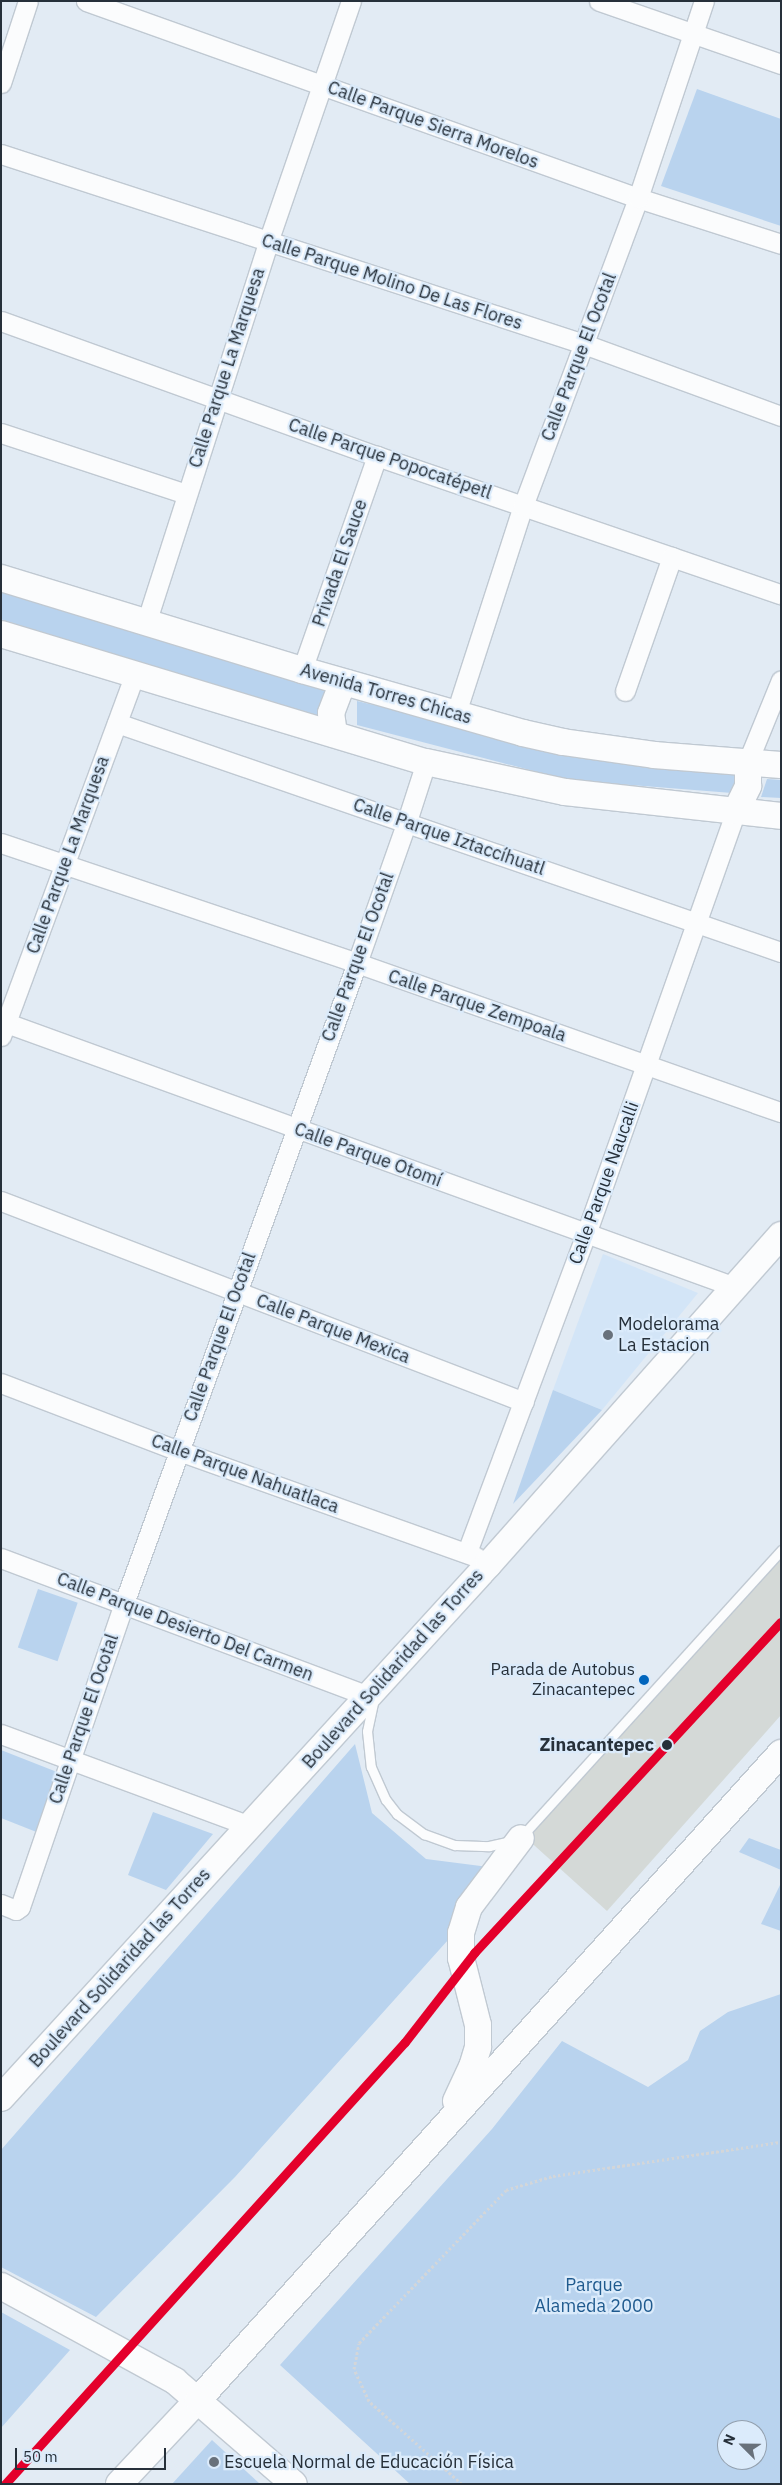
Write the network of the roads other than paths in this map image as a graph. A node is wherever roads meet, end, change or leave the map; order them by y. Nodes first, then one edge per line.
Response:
1 (28, 1) edge
2 (86, 1) edge
3 (351, 1) edge
4 (599, 1) edge
5 (704, 1) edge
6 (693, 34) junction
7 (781, 64) edge
8 (1, 83) edge
9 (322, 85) junction
10 (1, 154) edge
11 (638, 198) junction
12 (268, 242) junction
13 (781, 244) edge
14 (1, 321) edge
15 (584, 344) junction
16 (218, 398) junction
17 (781, 416) edge
18 (1, 433) edge
19 (378, 456) junction
20 (186, 494) junction
21 (523, 506) junction
22 (672, 558) junction
23 (1, 578) edge
24 (781, 594) edge
25 (146, 623) junction
26 (1, 634) edge
27 (302, 670) junction
28 (135, 674) junction
29 (781, 680) edge
30 (347, 683) junction
31 (625, 691) dead end
32 (456, 712) junction
33 (117, 723) junction
34 (334, 734) junction
35 (748, 761) junction
36 (426, 762) junction
37 (781, 765) edge
38 (736, 811) junction
39 (781, 816) edge
40 (407, 821) junction
41 (1, 843) edge
42 (66, 864) junction
43 (696, 923) junction
44 (781, 952) edge
45 (357, 963) junction
46 (3, 1026) edge
47 (646, 1065) junction
48 (781, 1112) edge
49 (295, 1129) junction
50 (1, 1201) edge
51 (586, 1234) junction
52 (776, 1244) edge
53 (735, 1287) junction
54 (236, 1292) junction
55 (1, 1383) edge
56 (524, 1402) junction
57 (179, 1451) junction
58 (781, 1550) edge
59 (1, 1558) edge
60 (478, 1558) junction
61 (124, 1603) junction
62 (376, 1687) junction
63 (1, 1734) edge
64 (781, 1753) edge
65 (69, 1759) junction
66 (250, 1826) junction
67 (520, 1838) junction
68 (8, 1907) edge
69 (3, 2095) edge
70 (442, 2128) junction
71 (1, 2286) edge
72 (224, 2369) junction
73 (198, 2400) junction
74 (237, 2433) junction
75 (119, 2484) edge
76 (294, 2484) edge

1 - 8 street
2 - 9 street, Calle Parque Sierra Morelos
3 - 9 street, Calle Parque La Marquesa
4 - 6 street
5 - 6 street, Calle Parque El Ocotal
6 - 7 street
6 - 11 street, Calle Parque El Ocotal
9 - 11 street, Calle Parque Sierra Morelos
9 - 12 street, Calle Parque La Marquesa
10 - 12 street, Calle Parque Molino De Las Flores
11 - 13 street, Calle Parque Sierra Morelos
11 - 15 street, Calle Parque El Ocotal
12 - 15 street, Calle Parque Molino De Las Flores
12 - 16 street, Calle Parque La Marquesa
14 - 16 street, Calle Parque Popocatépetl
15 - 17 street, Calle Parque Molino De Las Flores
15 - 21 street, Calle Parque El Ocotal
16 - 19 street, Calle Parque Popocatépetl
16 - 20 street, Calle Parque La Marquesa
18 - 20 street
19 - 21 street, Calle Parque Popocatépetl
19 - 27 street, Privada El Sauce
20 - 25 street, Calle Parque La Marquesa
21 - 22 street, Calle Parque Popocatépetl
21 - 32 street, Calle Parque El Ocotal
22 - 24 street, Calle Parque Popocatépetl
22 - 31 street
23 - 25 main road, Avenida Torres Chicas
25 - 27 main road, Avenida Torres Chicas
26 - 28 main road
27 - 30 main road, Avenida Torres Chicas
28 - 33 street, Calle Parque La Marquesa
28 - 34 main road
29 - 35 street
30 - 32 main road, Avenida Torres Chicas
30 - 34 main road
32 - 35 main road, Avenida Torres Chicas
33 - 40 street, Calle Parque Iztaccíhuatl
33 - 42 street, Calle Parque La Marquesa
34 - 36 main road
35 - 37 main road, Avenida Torres Chicas
35 - 38 main road
36 - 38 main road
36 - 40 street, Calle Parque El Ocotal
38 - 39 main road
38 - 43 street, Calle Parque Naucalli
40 - 43 street, Calle Parque Iztaccíhuatl
40 - 45 street, Calle Parque El Ocotal
41 - 42 street, Calle Parque Zempoala
42 - 45 street, Calle Parque Zempoala
42 - 46 street, Calle Parque La Marquesa
43 - 44 street, Calle Parque Iztaccíhuatl
43 - 47 street, Calle Parque Naucalli
45 - 47 street, Calle Parque Zempoala
45 - 49 street, Calle Parque El Ocotal
46 - 49 street, Calle Parque Otomí
47 - 48 street, Calle Parque Zempoala
47 - 51 street, Calle Parque Naucalli
49 - 51 street, Calle Parque Otomí
49 - 54 street, Calle Parque El Ocotal
50 - 54 street, Calle Parque Mexica
51 - 53 street, Calle Parque Otomí
51 - 56 street, Calle Parque Naucalli
52 - 53 main road, Boulevard Solidaridad las Torres
53 - 60 main road, Boulevard Solidaridad las Torres
54 - 56 street, Calle Parque Mexica
54 - 57 street, Calle Parque El Ocotal
55 - 57 street, Calle Parque Nahuatlaca
56 - 60 street, Calle Parque Naucalli
57 - 60 street, Calle Parque Nahuatlaca
57 - 61 street, Calle Parque El Ocotal
58 - 67 lane
59 - 61 street, Calle Parque Desierto Del Carmen
60 - 62 main road, Boulevard Solidaridad las Torres
61 - 62 street, Calle Parque Desierto Del Carmen
61 - 65 street, Calle Parque El Ocotal
62 - 66 main road, Boulevard Solidaridad las Torres
62 - 67 lane
63 - 65 street
64 - 70 main road
65 - 66 street
65 - 68 street, Calle Parque El Ocotal
66 - 69 main road, Boulevard Solidaridad las Torres
67 - 70 main road
70 - 72 main road
71 - 73 main road
72 - 73 main road
72 - 74 main road
73 - 74 main road
73 - 75 main road
74 - 76 main road

